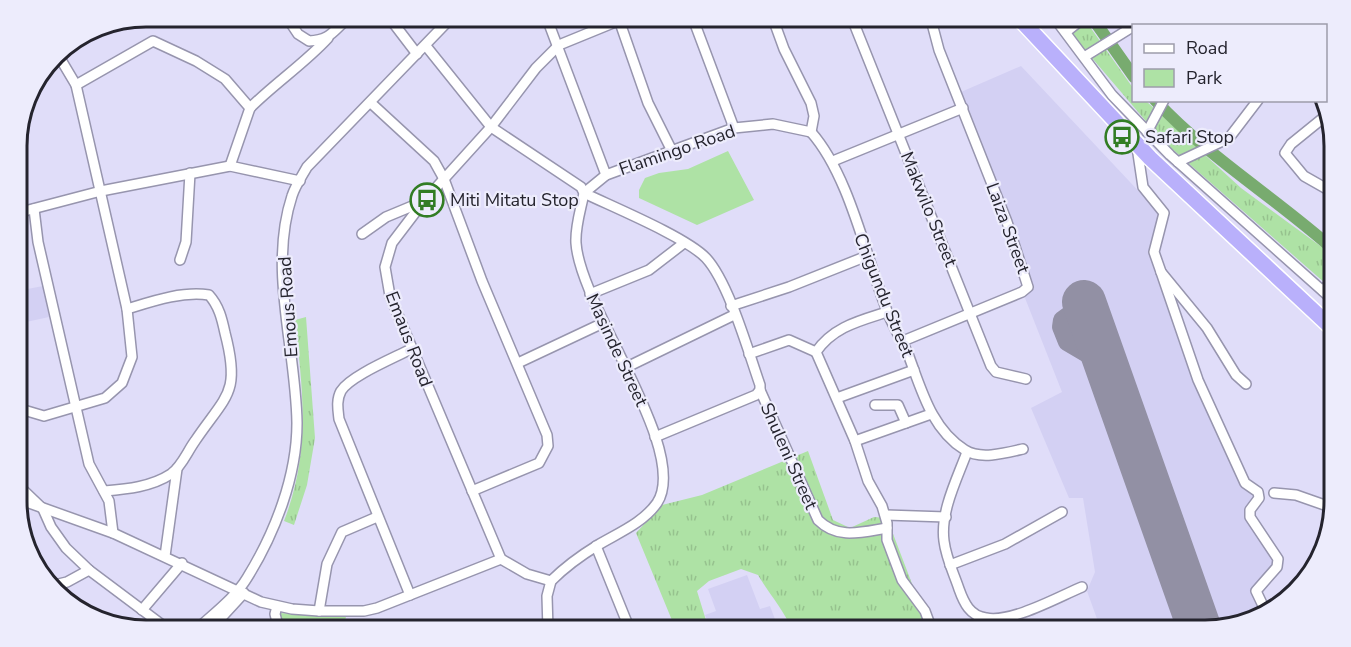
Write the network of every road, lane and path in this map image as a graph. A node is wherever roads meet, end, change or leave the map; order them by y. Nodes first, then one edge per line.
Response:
1 (293, 27) edge
2 (338, 27) edge
3 (396, 27) edge
4 (443, 27) edge
5 (551, 27) edge
6 (598, 27) edge
7 (621, 27) edge
8 (696, 27) edge
9 (776, 27) edge
10 (855, 27) edge
11 (933, 27) edge
12 (1027, 27) edge
13 (1061, 27) edge
14 (1073, 27) edge
15 (1132, 27) edge
16 (1066, 33) junction
17 (328, 38) junction
18 (559, 45) junction
19 (426, 46) junction
20 (417, 54) junction
21 (1084, 57) junction
22 (61, 63) edge
23 (76, 85) junction
24 (1163, 102) edge
25 (1256, 102) edge
26 (371, 103) junction
27 (250, 108) junction
28 (963, 108) junction
29 (1321, 120) edge
30 (491, 127) junction
31 (734, 128) junction
32 (811, 132) junction
33 (898, 132) junction
34 (1147, 132) junction
35 (1136, 144) junction
36 (672, 151) junction
37 (833, 161) junction
38 (1178, 162) junction
39 (230, 166) junction
40 (190, 173) junction
41 (606, 175) junction
42 (444, 179) junction
43 (300, 181) junction
44 (1324, 187) edge
45 (101, 191) junction
46 (584, 193) junction
47 (424, 201) junction
48 (34, 209) junction
49 (27, 211) edge
50 (362, 234) dead end
51 (684, 243) junction
52 (867, 256) junction
53 (180, 260) dead end
54 (1161, 272) junction
55 (1323, 291) edge
56 (590, 294) junction
57 (127, 309) junction
58 (733, 311) junction
59 (887, 312) junction
60 (970, 313) junction
61 (1324, 321) edge
62 (603, 323) junction
63 (903, 341) junction
64 (411, 349) junction
65 (816, 352) junction
66 (749, 354) junction
67 (518, 363) junction
68 (627, 367) junction
69 (914, 369) junction
70 (1026, 379) dead end
71 (1246, 384) dead end
72 (760, 390) junction
73 (837, 398) junction
74 (875, 405) dead end
75 (76, 408) junction
76 (27, 411) edge
77 (931, 414) junction
78 (906, 423) junction
79 (655, 436) junction
80 (855, 441) junction
81 (1023, 449) dead end
82 (967, 452) junction
83 (177, 469) junction
84 (104, 491) junction
85 (472, 491) junction
86 (1274, 493) dead end
87 (27, 494) edge
88 (27, 503) edge
89 (1324, 505) edge
90 (43, 509) junction
91 (1062, 512) dead end
92 (886, 515) junction
93 (377, 517) junction
94 (946, 517) junction
95 (887, 528) junction
96 (113, 533) junction
97 (596, 546) junction
98 (165, 556) junction
99 (501, 559) junction
100 (182, 563) junction
101 (950, 565) junction
102 (89, 570) junction
103 (550, 581) junction
104 (61, 583) edge
105 (1082, 587) dead end
106 (241, 592) junction
107 (410, 595) junction
108 (1263, 605) edge
109 (277, 606) junction
110 (142, 609) junction
111 (319, 611) junction
112 (156, 620) edge
113 (208, 620) edge
114 (218, 620) edge
115 (276, 620) edge
116 (548, 620) edge
117 (626, 620) edge
118 (929, 620) edge

1 - 17 street
2 - 17 street
3 - 20 street
4 - 19 street, Emous Road
5 - 18 street
6 - 18 street, Emaus Road
7 - 36 street
8 - 31 street
9 - 32 street
10 - 33 street, Makwilo Street
11 - 28 street
12 - 35 highway
13 - 16 street
14 - 16 street
15 - 21 street
16 - 21 street
17 - 27 street
18 - 30 street, Emaus Road
18 - 41 street
19 - 20 street, Emous Road
19 - 30 street
20 - 26 street, Emous Road
21 - 34 street
22 - 23 street
23 - 27 street
23 - 45 street
24 - 34 street
25 - 38 street
26 - 42 street
26 - 43 street, Emous Road
27 - 39 street
28 - 33 street
28 - 60 street, Laiza Street
29 - 44 street
30 - 42 street, Emaus Road
30 - 46 street
31 - 32 street, Flamingo Road
31 - 36 street, Flamingo Road
32 - 37 street, Chigundu Street
33 - 37 street
33 - 60 street, Makwilo Street
34 - 38 street
35 - 54 street
35 - 61 highway
36 - 41 street, Flamingo Road
37 - 52 street, Chigundu Street
38 - 55 street
39 - 40 street
39 - 43 street
40 - 45 street
40 - 53 street
41 - 46 street, Flamingo Road
42 - 47 street, Emaus Road
42 - 67 street
43 - 106 street, Emous Road
45 - 48 street
45 - 57 street
46 - 51 street
46 - 56 street, Masinde Street
47 - 50 street
47 - 64 street, Emaus Road
48 - 49 street
48 - 75 street
51 - 56 street
51 - 58 street
52 - 58 street
52 - 59 street, Chigundu Street
54 - 71 street
54 - 108 street
56 - 62 street, Masinde Street
57 - 75 street
57 - 83 street
58 - 66 street
58 - 68 street
59 - 63 street, Chigundu Street
59 - 65 street
60 - 63 street, Laiza Street
60 - 70 street, Makwilo Street
62 - 67 street
62 - 68 street, Masinde Street
63 - 69 street, Chigundu Street
64 - 85 street, Emaus Road
64 - 93 street
65 - 66 street
65 - 73 street
66 - 72 street
67 - 85 street
68 - 79 street, Masinde Street
69 - 73 street
69 - 77 street, Chigundu Street
72 - 79 street
72 - 95 street, Shuleni Street
73 - 80 street
74 - 78 street
75 - 76 street
75 - 84 street
77 - 78 street
77 - 82 street, Chigundu Street
78 - 80 street
79 - 97 street, Masinde Street
80 - 92 street
81 - 82 street
82 - 94 street
83 - 84 street
83 - 98 street
84 - 96 street
85 - 99 street, Emaus Road
86 - 89 street
87 - 90 street
88 - 90 street
90 - 96 street
90 - 102 street
91 - 101 street
92 - 94 street
92 - 95 street
93 - 107 street
93 - 111 street
94 - 101 street
95 - 118 street
96 - 98 street
97 - 103 street, Masinde Street
97 - 117 street
98 - 100 street
99 - 103 street
99 - 107 street
100 - 106 street
100 - 110 street
101 - 105 street
102 - 104 street
102 - 110 street
103 - 116 street
106 - 109 street
106 - 113 street, Emous Road
106 - 114 street
107 - 111 street
109 - 111 street
109 - 115 street
110 - 112 street

